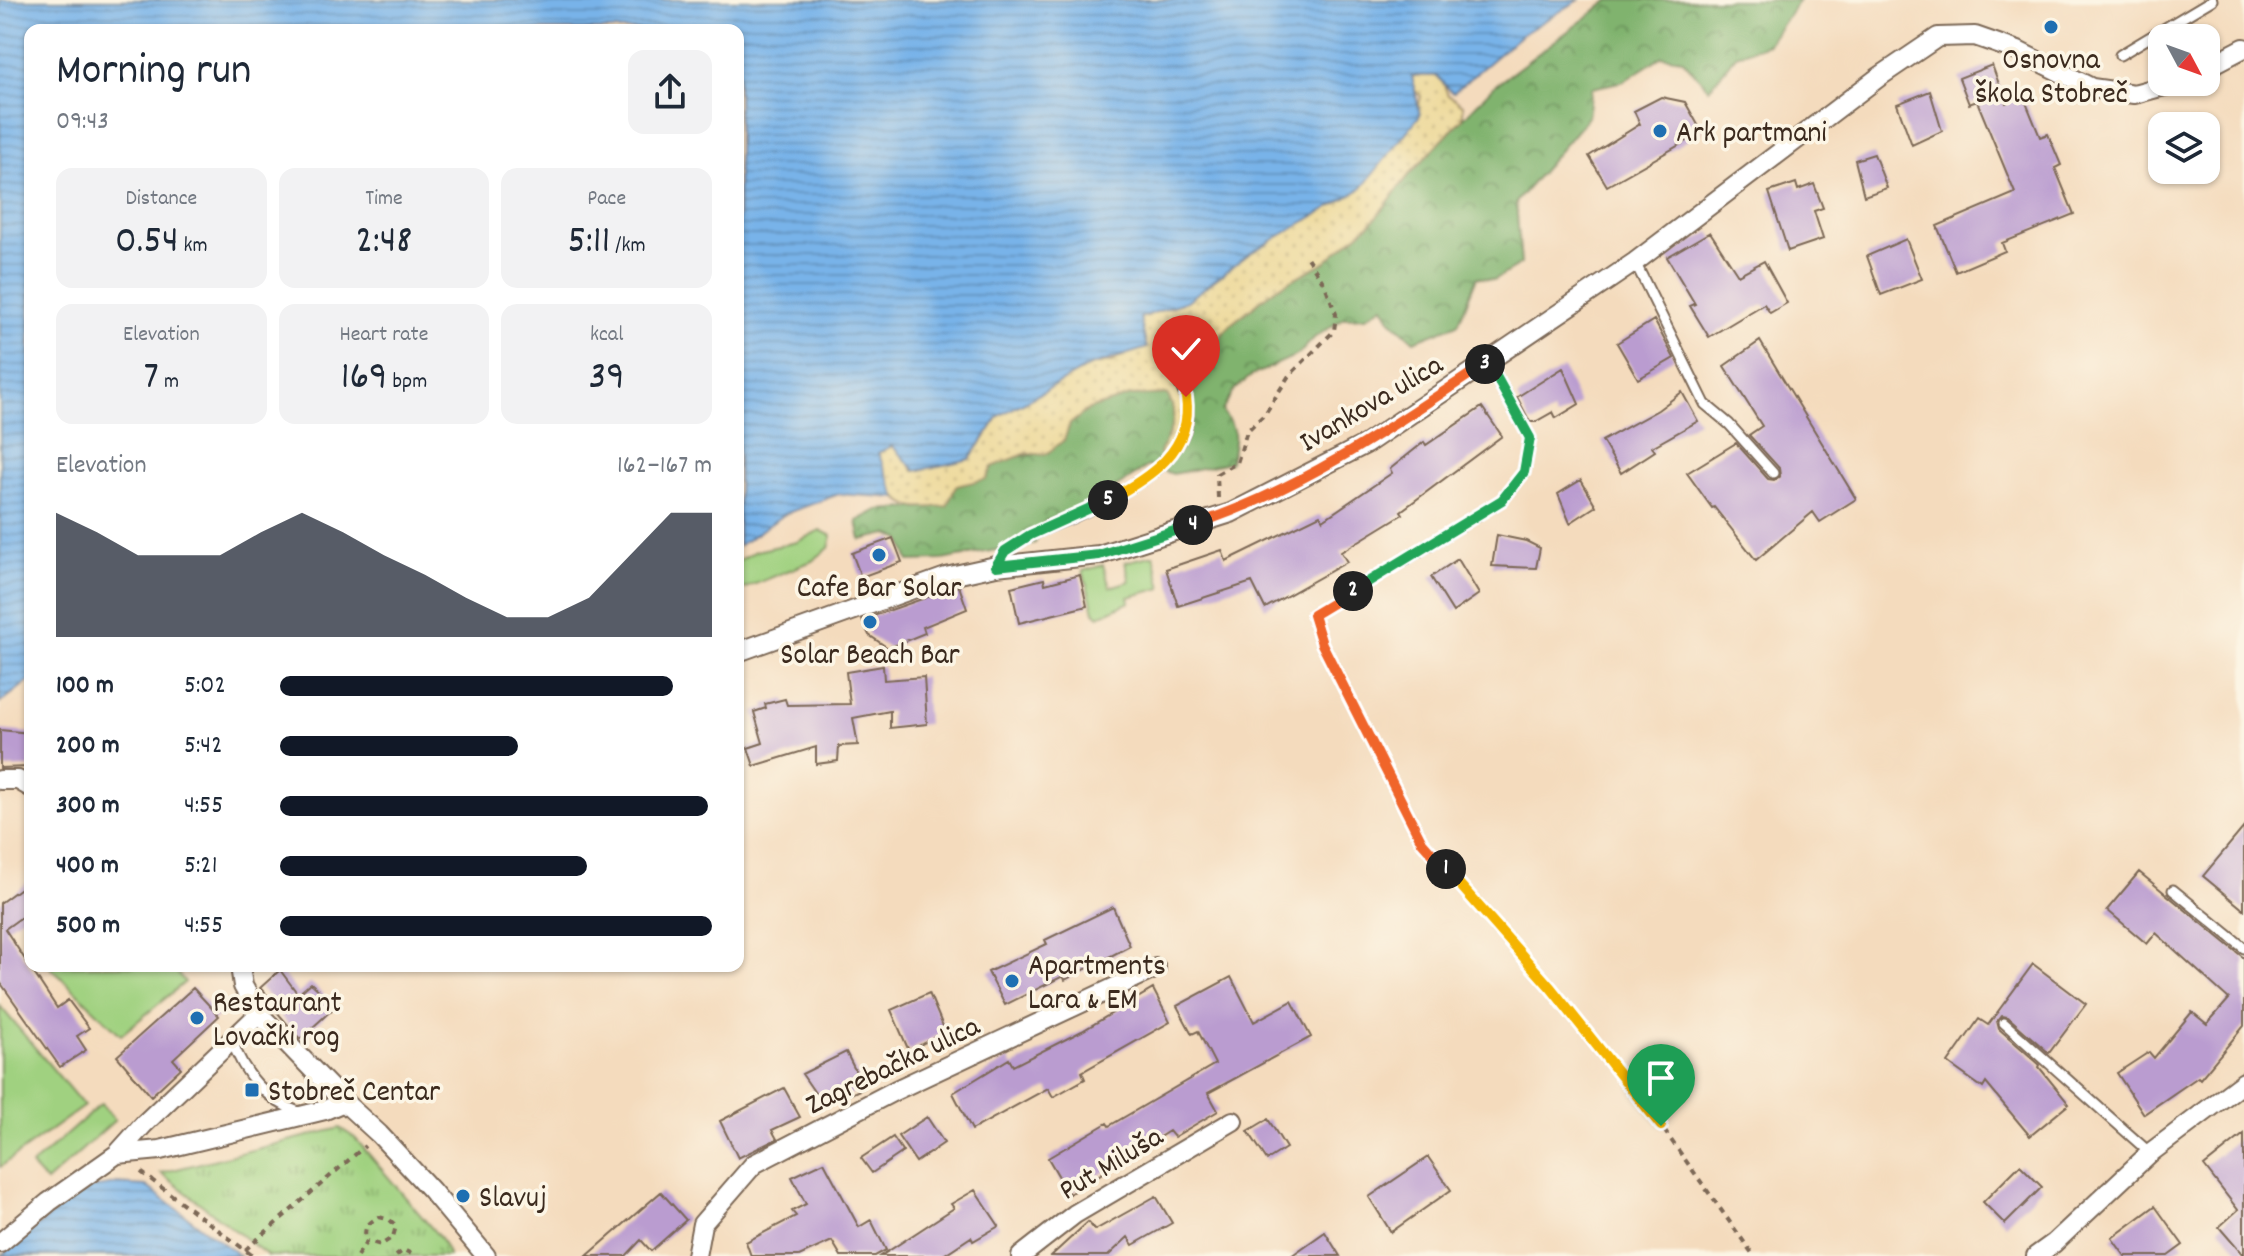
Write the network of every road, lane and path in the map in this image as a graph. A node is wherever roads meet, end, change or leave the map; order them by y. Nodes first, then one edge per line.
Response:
1 (2212, 0) edge
2 (2244, 48) edge
3 (2120, 55) dead end
4 (2220, 61) edge
5 (2148, 90) edge
6 (1306, 256) dead end
7 (1635, 262) junction
8 (1488, 362) junction
9 (1168, 364) dead end
10 (1773, 473) dead end
11 (1221, 516) junction
12 (1403, 561) joint
13 (996, 566) junction
14 (744, 650) edge
15 (0, 780) edge
16 (24, 784) edge
17 (2173, 890) dead end
18 (2244, 948) edge
19 (1156, 968) dead end
20 (241, 972) edge
21 (259, 1014) junction
22 (2004, 1023) dead end
23 (232, 1040) junction
24 (2244, 1082) edge
25 (344, 1102) junction
26 (306, 1115) junction
27 (1233, 1121) dead end
28 (379, 1134) junction
29 (2150, 1153) junction
30 (117, 1154) junction
31 (367, 1241) junction
32 (0, 1243) edge
33 (245, 1250) junction
34 (253, 1256) edge
35 (357, 1256) edge
36 (396, 1256) edge
37 (415, 1256) edge
38 (486, 1256) edge
39 (696, 1256) edge
40 (1021, 1256) edge
41 (1754, 1256) edge
42 (2036, 1256) edge

1 - 3 lane
2 - 4 street
5 - 7 street, Ivankova ulica
6 - 11 path
7 - 8 street, Ivankova ulica
7 - 10 lane
8 - 11 street, Ivankova ulica
8 - 12 lane
9 - 13 lane
11 - 13 street, Ivankova ulica
12 - 41 path
13 - 14 street, Ivankova ulica
15 - 16 street
17 - 18 lane
19 - 39 street, Zagrebačka ulica
20 - 21 street
21 - 23 street
21 - 25 street
22 - 29 lane
23 - 26 lane
23 - 30 street
24 - 29 street
25 - 26 street
25 - 28 street
26 - 30 street
27 - 40 street, Put Miluša
28 - 33 path
28 - 38 street
29 - 42 street
30 - 32 street
30 - 33 path
31 - 31 path
31 - 35 path
33 - 34 path
36 - 37 path

